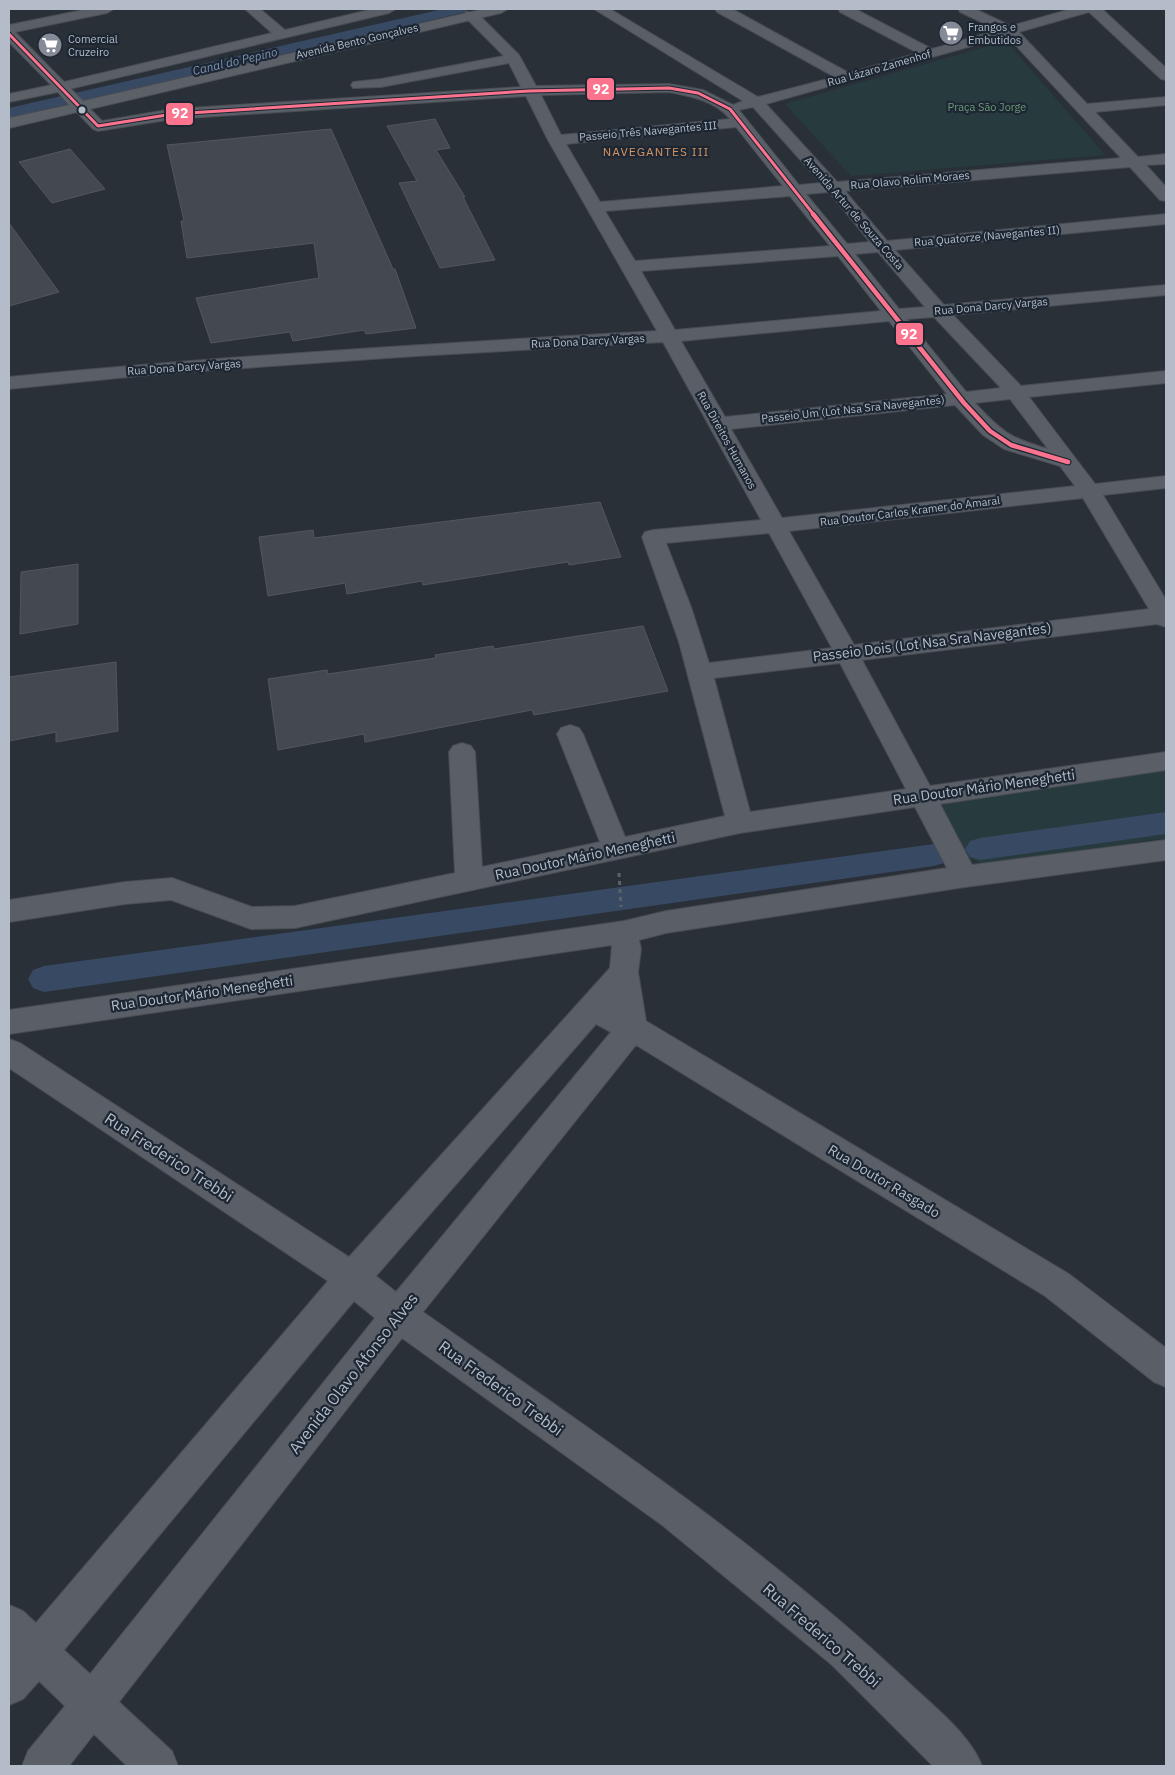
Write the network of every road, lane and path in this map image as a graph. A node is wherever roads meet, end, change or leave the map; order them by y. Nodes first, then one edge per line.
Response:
1 (107, 9) edge
2 (252, 9) edge
3 (339, 9) edge
4 (389, 9) edge
5 (501, 9) edge
6 (601, 9) edge
7 (722, 9) edge
8 (846, 9) edge
9 (965, 9) edge
10 (1086, 9) edge
11 (1094, 9) edge
12 (471, 16) junction
13 (351, 18) junction
14 (9, 30) edge
15 (1009, 30) junction
16 (9, 34) edge
17 (282, 34) junction
18 (929, 53) junction
19 (514, 58) junction
20 (1166, 76) edge
21 (846, 77) junction
22 (342, 86) dead end
23 (529, 91) junction
24 (66, 97) junction
25 (9, 98) edge
26 (1166, 101) edge
27 (756, 102) junction
28 (1084, 109) junction
29 (735, 116) junction
30 (9, 123) edge
31 (556, 140) junction
32 (792, 141) junction
33 (760, 146) junction
34 (1166, 159) edge
35 (1134, 162) junction
36 (833, 187) junction
37 (796, 190) junction
38 (1166, 196) edge
39 (595, 207) junction
40 (1166, 219) edge
41 (882, 246) junction
42 (843, 250) junction
43 (628, 267) junction
44 (1166, 290) edge
45 (939, 311) junction
46 (895, 316) junction
47 (669, 336) junction
48 (1166, 377) edge
49 (9, 383) edge
50 (1015, 392) junction
51 (718, 424) junction
52 (1068, 462) junction
53 (1166, 482) edge
54 (1089, 490) junction
55 (774, 526) junction
56 (1165, 616) edge
57 (846, 652) junction
58 (699, 672) junction
59 (570, 734) dead end
60 (462, 752) dead end
61 (1166, 761) edge
62 (924, 796) junction
63 (740, 823) junction
64 (617, 850) junction
65 (1166, 850) edge
66 (965, 876) junction
67 (469, 881) junction
68 (620, 886) dead end
69 (9, 911) edge
70 (623, 921) junction
71 (624, 972) junction
72 (592, 1008) junction
73 (9, 1022) edge
74 (632, 1028) junction
75 (9, 1052) edge
76 (352, 1278) junction
77 (399, 1315) junction
78 (1166, 1370) edge
79 (22, 1638) edge
80 (9, 1685) edge
81 (91, 1704) junction
82 (43, 1766) edge
83 (157, 1766) edge
84 (961, 1766) edge

1 - 14 street
2 - 17 street
3 - 13 street
4 - 13 street, Avenida Bento Gonçalves
5 - 12 main road, Avenida Bento Gonçalves
6 - 27 street, Avenida Artur de Souza Costa
7 - 21 street
8 - 18 street
9 - 15 street
10 - 15 street, Rua Lázaro Zamenhof
11 - 20 street
12 - 19 street, Rua Direitos Humanos
12 - 24 main road, Avenida Bento Gonçalves
13 - 17 street, Avenida Bento Gonçalves
15 - 18 street, Rua Lázaro Zamenhof
15 - 28 street
16 - 24 street
17 - 24 street, Avenida Bento Gonçalves
18 - 21 street, Rua Lázaro Zamenhof
19 - 22 street
19 - 23 street, Rua Direitos Humanos
21 - 27 street, Rua Lázaro Zamenhof
23 - 24 street
23 - 29 street
23 - 31 street, Rua Direitos Humanos
24 - 25 main road, Avenida Bento Gonçalves
24 - 30 main road, Avenida Bento Gonçalves
26 - 28 street
27 - 29 street, Rua Lázaro Zamenhof
27 - 32 street, Avenida Artur de Souza Costa
28 - 35 street
29 - 31 street, Passeio Três Navegantes III
29 - 33 street
31 - 39 street, Rua Direitos Humanos
32 - 33 street
32 - 36 street, Avenida Artur de Souza Costa
33 - 37 street
34 - 35 street, Rua Olavo Rolim Moraes
35 - 36 street, Rua Olavo Rolim Moraes
35 - 38 street
36 - 37 street, Rua Olavo Rolim Moraes
36 - 41 street, Avenida Artur de Souza Costa
37 - 39 street, Rua Olavo Rolim Moraes
37 - 42 street
39 - 43 street, Rua Direitos Humanos
40 - 41 street, Rua Quatorze (Navegantes II)
41 - 42 street, Rua Quatorze (Navegantes II)
41 - 45 street, Avenida Artur de Souza Costa
42 - 43 street, Rua Quatorze (Navegantes II)
42 - 46 street
43 - 47 street, Rua Direitos Humanos
44 - 45 street, Rua Dona Darcy Vargas
45 - 46 street, Rua Dona Darcy Vargas
45 - 50 street, Avenida Artur de Souza Costa
46 - 47 street, Rua Dona Darcy Vargas
46 - 52 street
47 - 49 street, Rua Dona Darcy Vargas
47 - 51 street, Rua Direitos Humanos
48 - 50 street, Passeio Um (Lot Nsa Sra Navegantes)
50 - 51 street, Passeio Um (Lot Nsa Sra Navegantes)
50 - 52 street, Avenida Artur de Souza Costa
51 - 55 street, Rua Direitos Humanos
52 - 54 street, Avenida Artur de Souza Costa
53 - 54 street, Rua Doutor Carlos Kramer do Amaral
54 - 55 street, Rua Doutor Carlos Kramer do Amaral
54 - 56 street, Avenida Artur de Souza Costa
55 - 57 street, Rua Direitos Humanos
55 - 58 street, Rua Doutor Carlos Kramer do Amaral
56 - 57 street, Passeio Dois (Lot Nsa Sra Navegantes)
57 - 58 street, Passeio Dois (Lot Nsa Sra Navegantes)
57 - 62 street, Rua Direitos Humanos
58 - 63 street
59 - 64 street
60 - 67 street
61 - 62 street, Rua Doutor Mário Meneghetti
62 - 63 street, Rua Doutor Mário Meneghetti
62 - 66 street, Rua Direitos Humanos
63 - 64 street, Rua Doutor Mário Meneghetti
64 - 67 street, Rua Doutor Mário Meneghetti
65 - 66 street, Rua Doutor Mário Meneghetti
66 - 70 street, Rua Doutor Mário Meneghetti
67 - 69 street, Rua Doutor Mário Meneghetti
68 - 70 path
70 - 71 street
70 - 73 street, Rua Doutor Mário Meneghetti
71 - 72 street
71 - 74 street
72 - 74 street, Rua Doutor Rasgado
72 - 76 street
74 - 77 street, Avenida Olavo Afonso Alves
74 - 78 street, Rua Doutor Rasgado
75 - 76 street, Rua Frederico Trebbi
76 - 77 street, Rua Frederico Trebbi
76 - 79 street
77 - 81 street, Avenida Olavo Afonso Alves
77 - 84 street, Rua Frederico Trebbi
79 - 80 street
79 - 81 street
81 - 82 street, Avenida Olavo Afonso Alves
81 - 83 street

